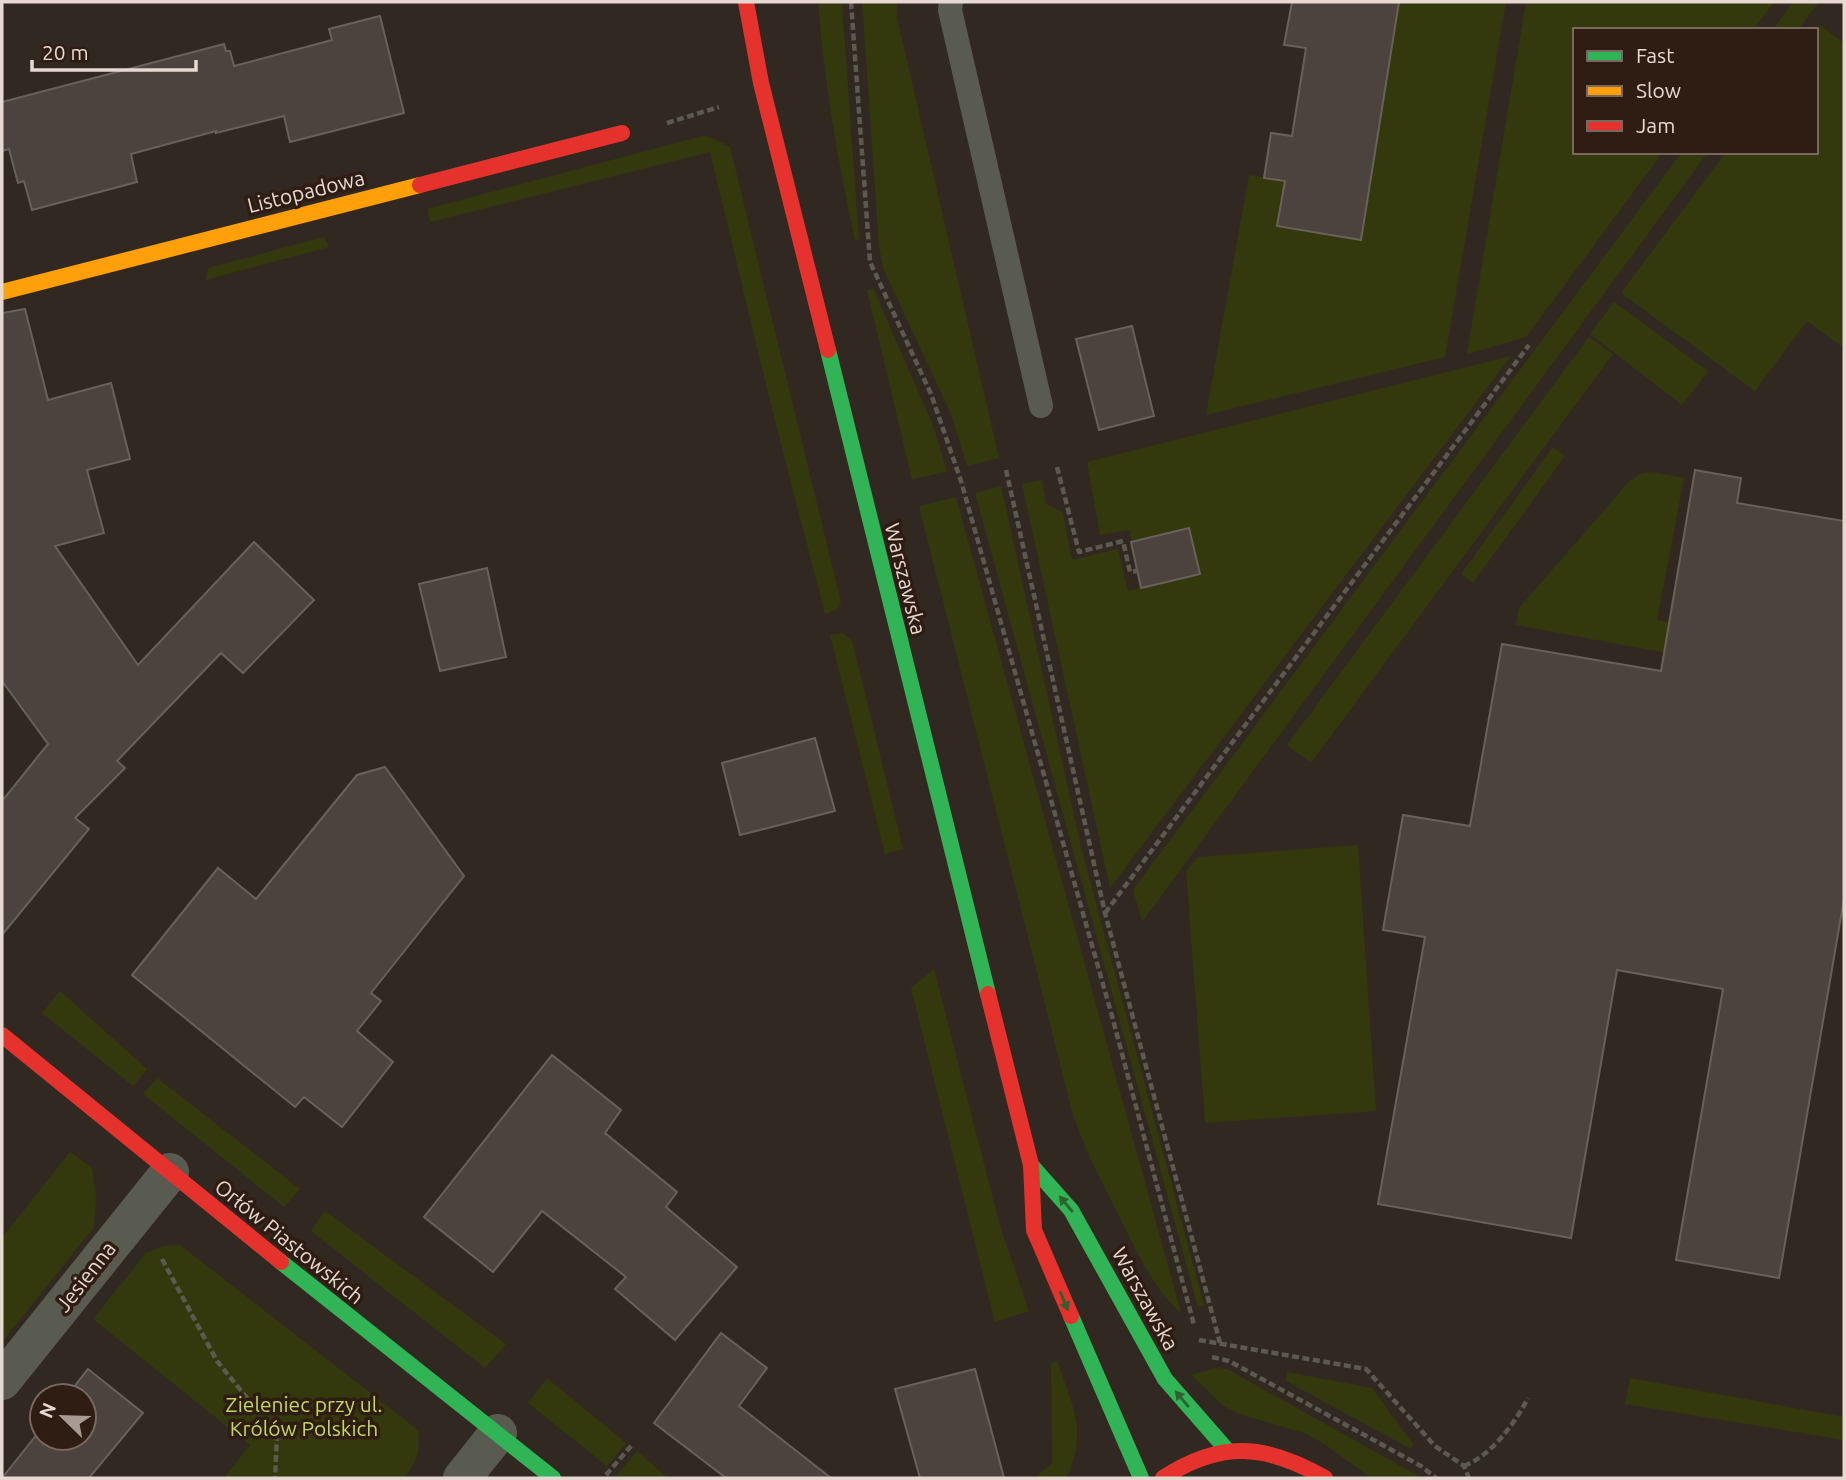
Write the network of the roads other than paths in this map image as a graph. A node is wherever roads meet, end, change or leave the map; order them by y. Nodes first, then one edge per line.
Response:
1 (746, 2) edge
2 (951, 2) edge
3 (622, 134) dead end
4 (2, 292) edge
5 (1041, 405) dead end
6 (2, 1035) edge
7 (1031, 1165) junction
8 (170, 1172) junction
9 (2, 1381) edge
10 (498, 1433) junction
11 (1227, 1450) junction
12 (462, 1478) edge
13 (553, 1478) edge
14 (1141, 1478) edge
15 (1163, 1478) edge
16 (1325, 1478) edge

1 - 7 street, Warszawska
2 - 5 lane
3 - 4 street, Listopadowa
6 - 8 street, Orłów Piastowskich
11 -> 7 street, Warszawska
7 -> 14 street, Warszawska
8 - 9 street, Jesienna
8 - 10 street, Orłów Piastowskich
10 - 12 street
10 - 13 street, Orłów Piastowskich
11 - 15 street
11 - 16 street

